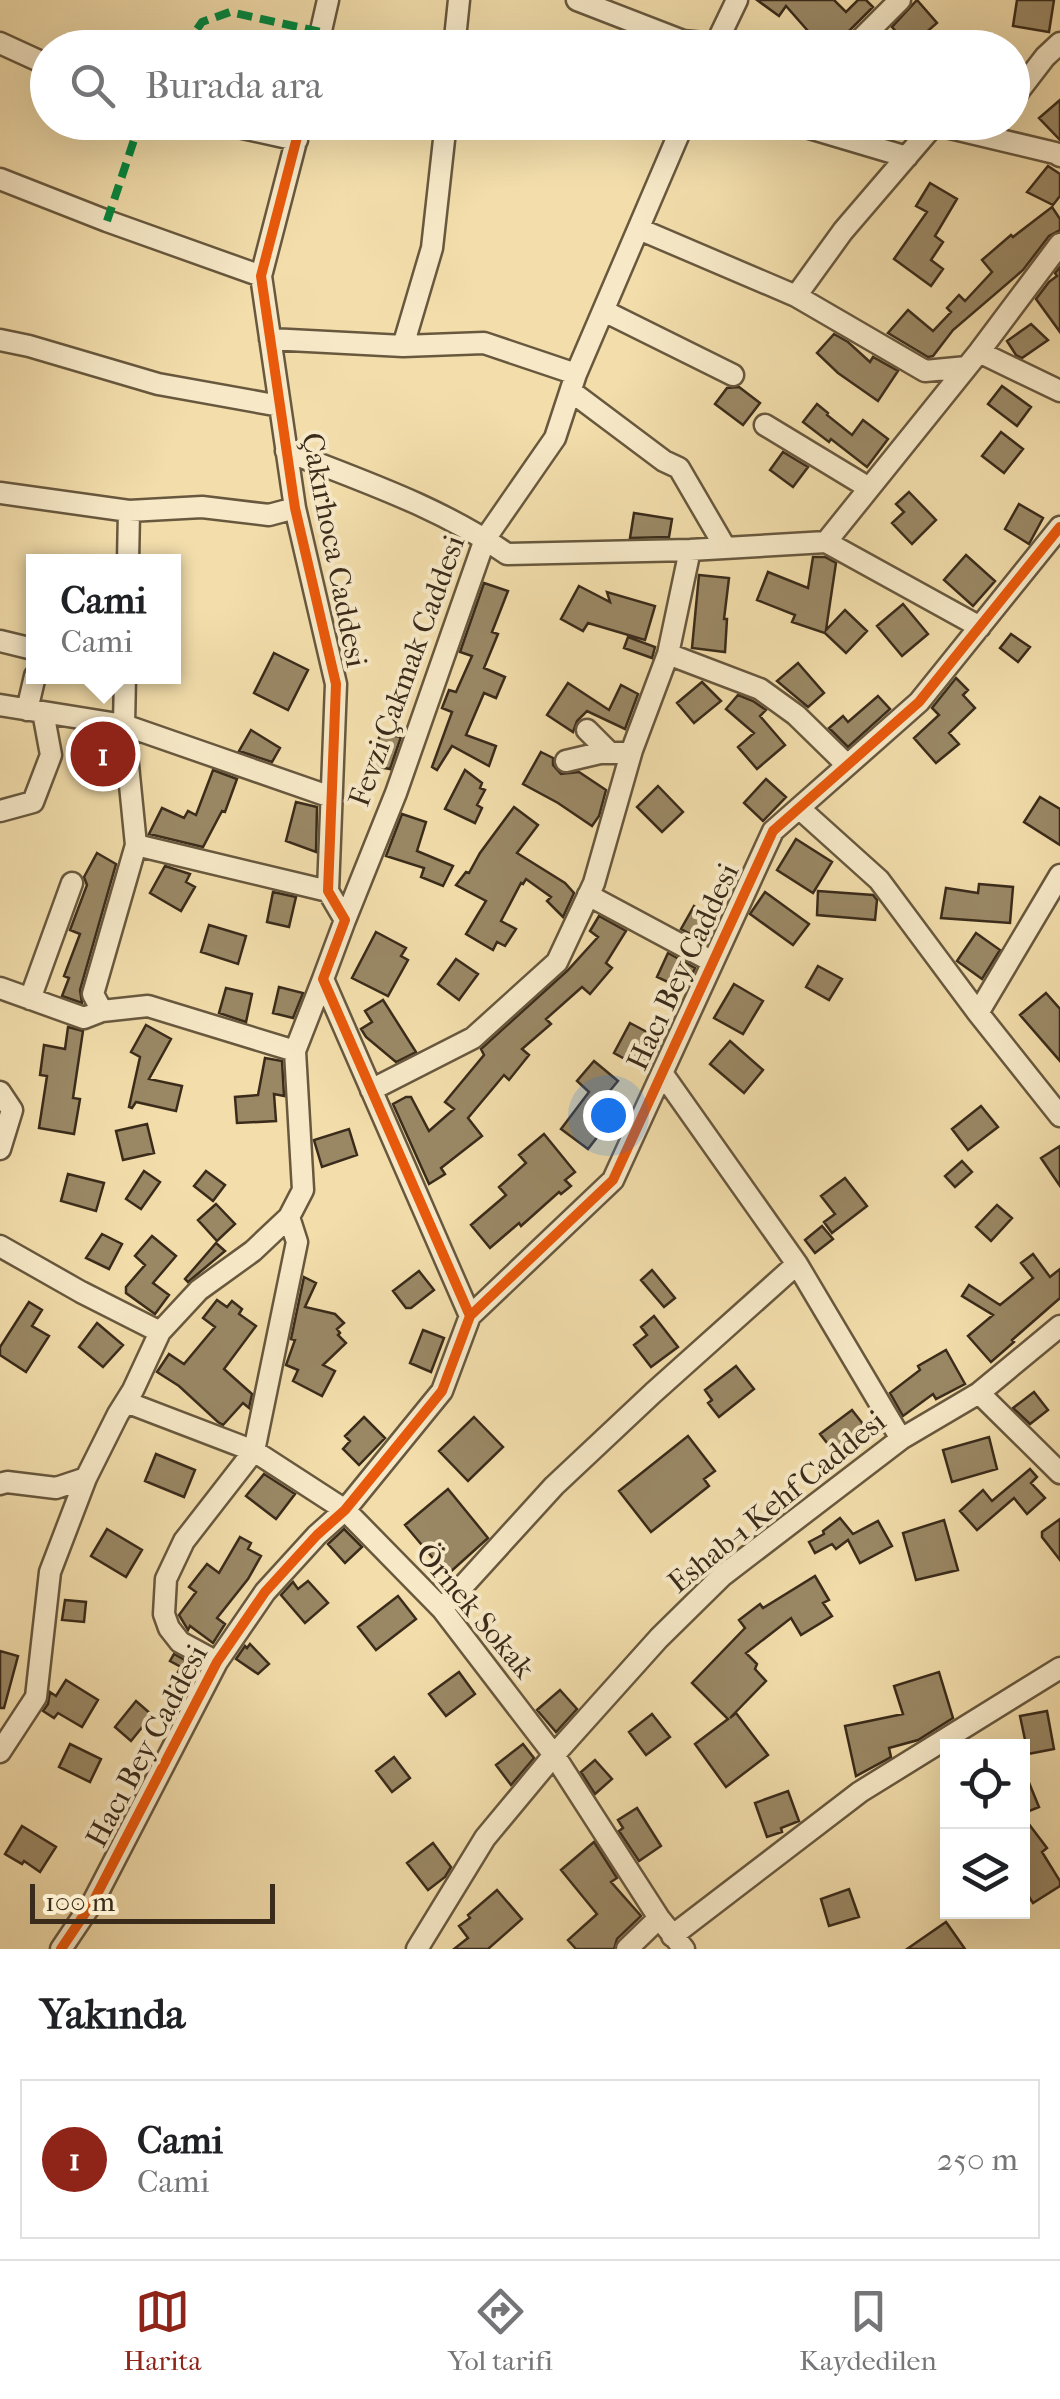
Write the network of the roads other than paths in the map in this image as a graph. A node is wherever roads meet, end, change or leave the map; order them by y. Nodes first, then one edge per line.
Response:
1 (328, 0) edge
2 (459, 0) edge
3 (576, 0) edge
4 (737, 0) edge
5 (900, 0) edge
6 (322, 30) edge
7 (456, 30) edge
8 (654, 30) edge
9 (725, 30) edge
10 (870, 30) edge
11 (1060, 43) edge
12 (0, 44) edge
13 (30, 56) edge
14 (1030, 77) edge
15 (297, 140) edge
16 (444, 140) edge
17 (676, 140) edge
18 (850, 140) edge
19 (918, 140) edge
20 (1019, 140) edge
21 (1060, 156) edge
22 (907, 157) junction
23 (0, 179) edge
24 (639, 229) junction
25 (1060, 244) edge
26 (262, 276) junction
27 (796, 296) junction
28 (604, 311) junction
29 (270, 339) junction
30 (0, 340) edge
31 (403, 346) junction
32 (973, 359) junction
33 (733, 375) dead end
34 (574, 383) junction
35 (1060, 391) edge
36 (280, 406) junction
37 (765, 425) dead end
38 (286, 451) junction
39 (869, 488) junction
40 (0, 493) edge
41 (295, 508) junction
42 (129, 512) junction
43 (1060, 528) edge
44 (485, 539) junction
45 (826, 542) junction
46 (725, 547) junction
47 (690, 550) junction
48 (128, 554) edge
49 (980, 627) junction
50 (0, 641) edge
51 (26, 647) edge
52 (668, 654) junction
53 (35, 684) edge
54 (125, 684) edge
55 (0, 705) edge
56 (35, 711) junction
57 (124, 725) junction
58 (587, 730) dead end
59 (620, 753) junction
60 (566, 761) dead end
61 (847, 765) junction
62 (331, 797) junction
63 (799, 808) junction
64 (0, 811) edge
65 (136, 845) junction
66 (1060, 875) edge
67 (72, 883) dead end
68 (328, 891) junction
69 (588, 894) junction
70 (345, 920) junction
71 (713, 962) junction
72 (324, 979) junction
73 (0, 988) edge
74 (30, 999) junction
75 (102, 1011) junction
76 (978, 1013) junction
77 (295, 1050) junction
78 (662, 1074) junction
79 (372, 1090) junction
80 (0, 1092) edge
81 (1060, 1116) edge
82 (1, 1138) edge
83 (289, 1217) junction
84 (0, 1246) edge
85 (798, 1264) junction
86 (470, 1316) junction
87 (1060, 1326) edge
88 (160, 1332) junction
89 (979, 1393) junction
90 (126, 1402) junction
91 (900, 1439) junction
92 (254, 1451) junction
93 (1060, 1474) edge
94 (86, 1478) junction
95 (0, 1484) edge
96 (345, 1510) junction
97 (442, 1609) junction
98 (217, 1662) junction
99 (1060, 1668) edge
100 (0, 1752) edge
101 (554, 1755) junction
102 (659, 1918) junction
103 (678, 1942) edge
104 (61, 1949) edge
105 (417, 1949) edge
106 (627, 1949) edge

1 - 6 street
2 - 7 street
3 - 8 street
4 - 9 street
5 - 10 street
11 - 14 street
12 - 13 street
15 - 26 street, Çakırhoca Caddesi
16 - 31 street
17 - 24 street, Fevzi Çakmak Caddesi
18 - 22 street
19 - 22 street
20 - 21 street
22 - 27 street
23 - 26 street
24 - 27 street
24 - 28 street, Fevzi Çakmak Caddesi
25 - 32 street
26 - 29 street, Çakırhoca Caddesi
27 - 32 street
28 - 33 street
28 - 34 street, Fevzi Çakmak Caddesi
29 - 31 street
29 - 36 street, Çakırhoca Caddesi
30 - 36 street
31 - 34 street
32 - 35 street
32 - 39 street
34 - 44 street, Fevzi Çakmak Caddesi
34 - 46 street
36 - 38 street, Çakırhoca Caddesi
37 - 39 street
38 - 41 street, Çakırhoca Caddesi
38 - 44 street
39 - 45 street
40 - 42 street
41 - 42 street
41 - 62 street, Çakırhoca Caddesi
42 - 48 street
43 - 49 street, Hacı Bey Caddesi
44 - 47 street
44 - 70 street, Fevzi Çakmak Caddesi
45 - 46 street
45 - 49 street
46 - 47 street
47 - 52 street
49 - 61 street, Hacı Bey Caddesi
50 - 51 street
52 - 59 street
52 - 61 street
53 - 56 street
54 - 57 street
55 - 56 street
56 - 57 street
56 - 64 street
57 - 62 street
57 - 65 street
58 - 59 street
59 - 60 street
59 - 69 street
61 - 63 street, Hacı Bey Caddesi
62 - 68 street, Çakırhoca Caddesi
63 - 71 street, Hacı Bey Caddesi
63 - 76 street
65 - 68 street
65 - 75 street
66 - 76 street
67 - 74 street
68 - 70 street
69 - 71 street
69 - 79 street
70 - 72 street
71 - 78 street, Hacı Bey Caddesi
72 - 77 street
72 - 79 street
73 - 74 street
74 - 75 street
75 - 77 street
76 - 81 street
77 - 83 street
78 - 85 street
78 - 86 street, Hacı Bey Caddesi
79 - 86 street
80 - 82 street
83 - 88 street
83 - 92 street
84 - 88 street
85 - 91 street
85 - 97 street
86 - 96 street, Hacı Bey Caddesi
87 - 89 street, Eshab-ı Kehf Caddesi
88 - 90 street
89 - 91 street, Eshab-ı Kehf Caddesi
89 - 93 street
90 - 92 street, Örnek Sokak
90 - 94 street
91 - 101 street, Eshab-ı Kehf Caddesi
92 - 96 street, Örnek Sokak
92 - 98 street
94 - 95 street
94 - 100 street
96 - 97 street, Örnek Sokak
96 - 98 street, Hacı Bey Caddesi
97 - 101 street, Örnek Sokak
98 - 104 street, Hacı Bey Caddesi
99 - 103 street
101 - 102 street, Örnek Sokak
101 - 105 street, Eshab-ı Kehf Caddesi
102 - 103 street, Örnek Sokak
102 - 106 street

